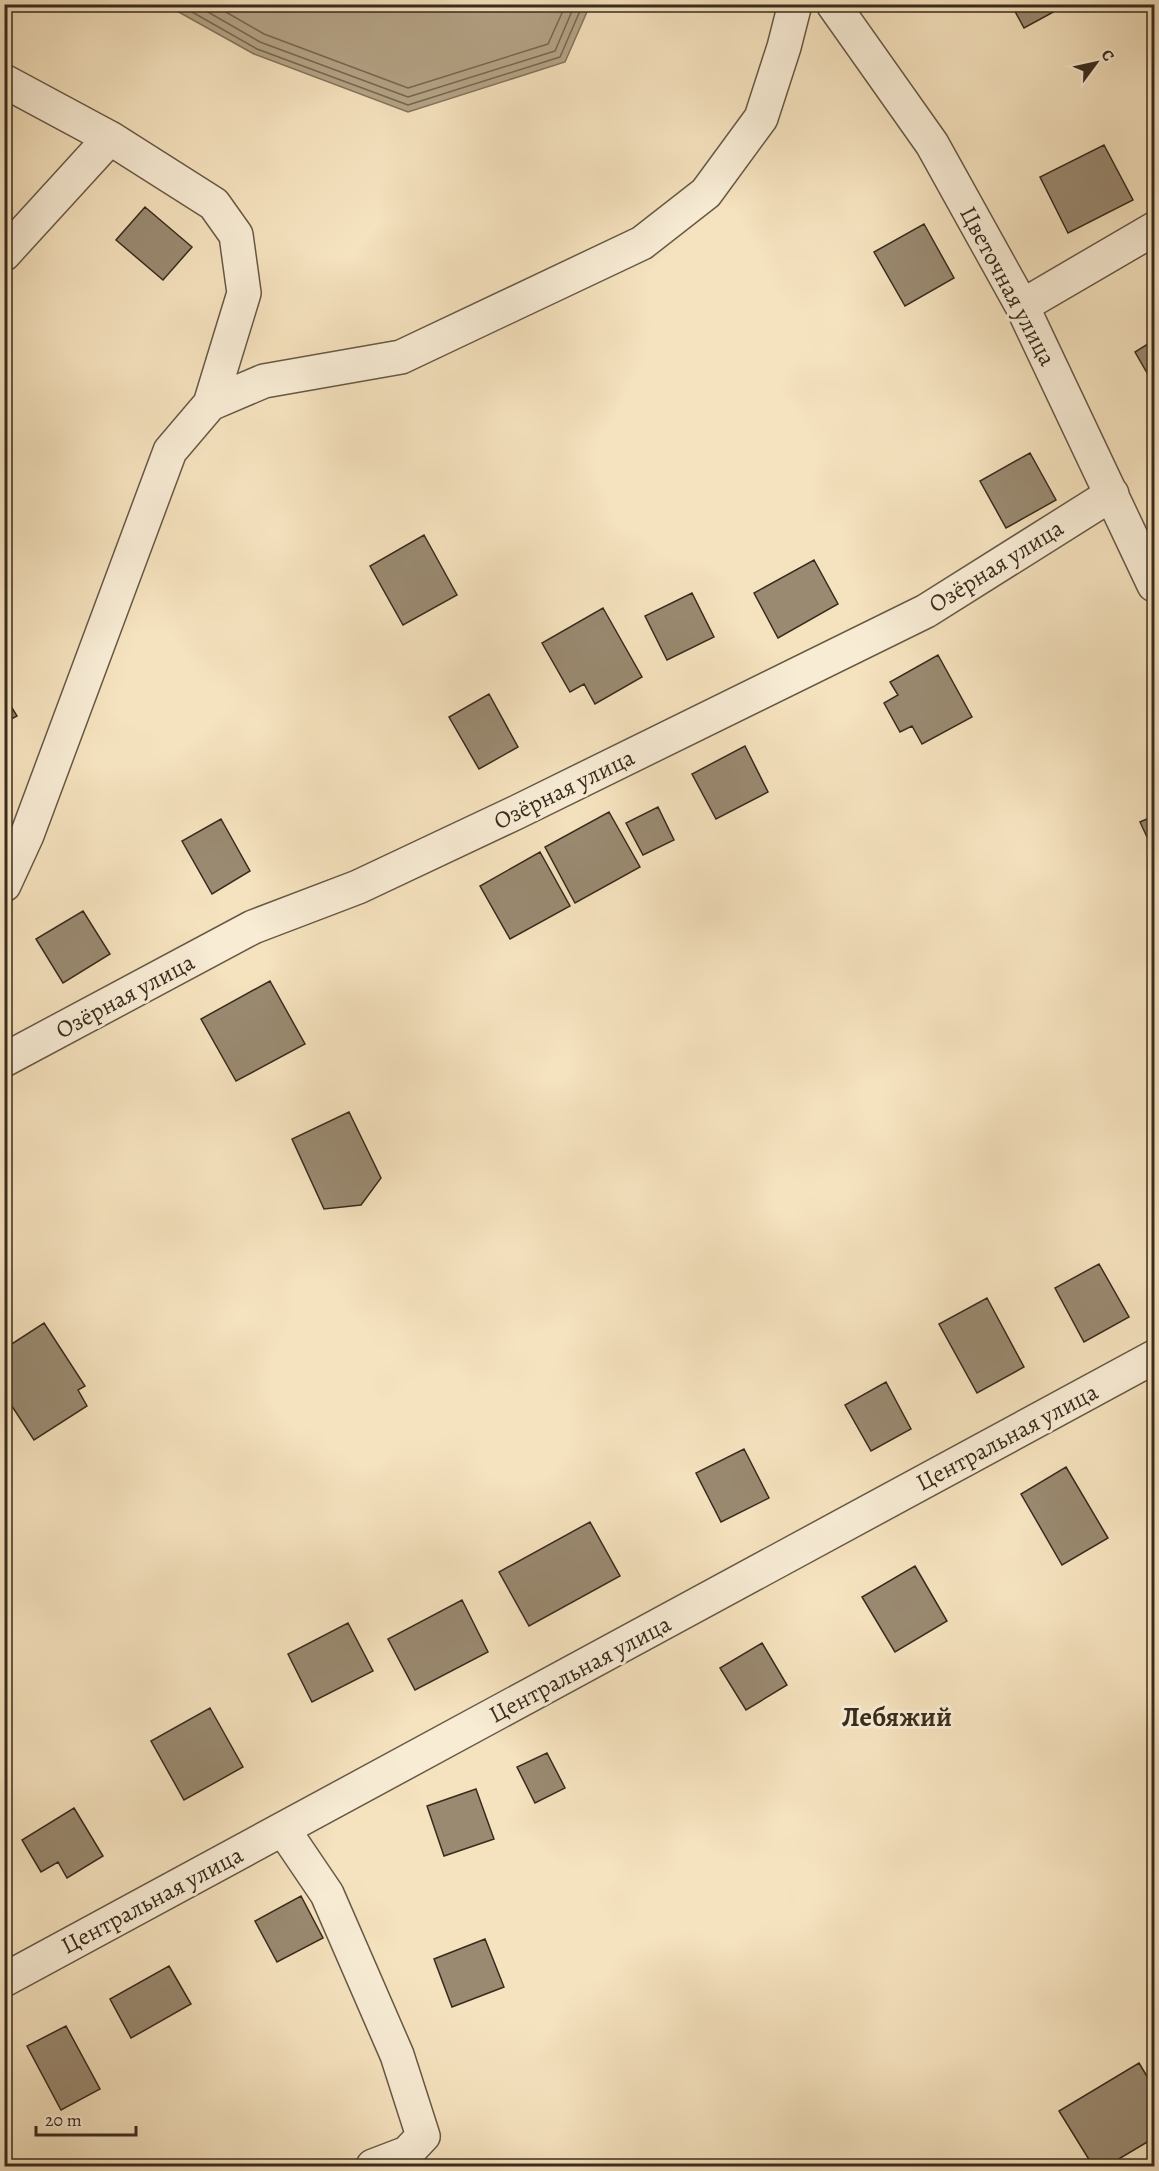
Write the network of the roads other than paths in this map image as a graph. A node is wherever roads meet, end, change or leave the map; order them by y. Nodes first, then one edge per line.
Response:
1 (795, 4) edge
2 (845, 9) edge
3 (4, 81) edge
4 (110, 138) junction
5 (1155, 229) edge
6 (4, 254) edge
7 (1022, 306) junction
8 (210, 404) junction
9 (1112, 494) junction
10 (1155, 585) edge
11 (4, 885) edge
12 (4, 1060) edge
13 (1155, 1357) edge
14 (283, 1829) junction
15 (4, 1980) edge
16 (373, 2166) edge

1 - 8 street
2 - 7 street, Цветочная улица
3 - 4 street
4 - 6 street
4 - 8 street
5 - 7 street
7 - 9 street, Цветочная улица
8 - 11 street
9 - 10 street, Цветочная улица
9 - 12 street, Озёрная улица
13 - 14 street, Центральная улица
14 - 15 street, Центральная улица
14 - 16 street

